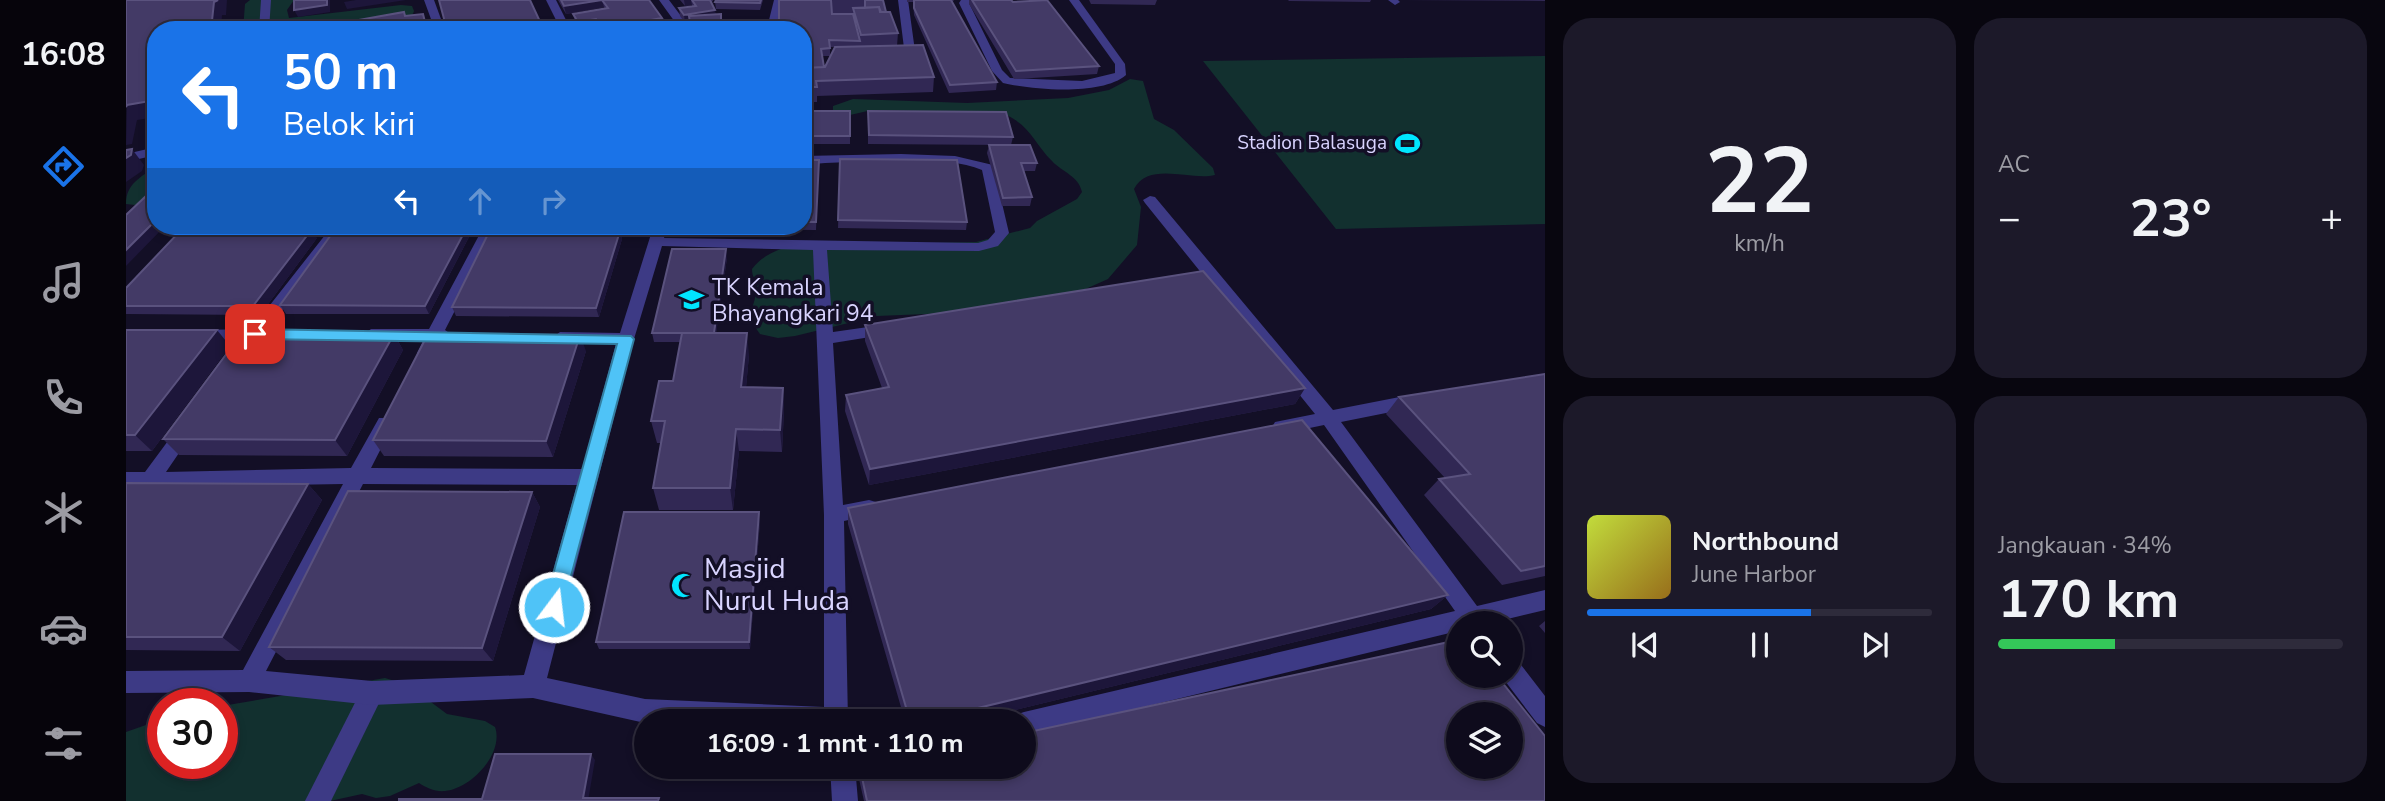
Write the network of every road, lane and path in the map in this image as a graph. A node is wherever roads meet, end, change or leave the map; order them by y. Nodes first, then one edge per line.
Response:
1 (266, 0) edge
2 (429, 0) edge
3 (551, 0) edge
4 (664, 0) edge
5 (779, 0) edge
6 (903, 0) edge
7 (966, 0) edge
8 (1074, 0) edge
9 (265, 21) edge
10 (437, 21) edge
11 (562, 21) edge
12 (680, 21) edge
13 (773, 21) edge
14 (885, 52) edge
15 (147, 153) edge
16 (126, 158) edge
17 (812, 160) edge
18 (1150, 200) dead end
19 (333, 235) edge
20 (486, 235) edge
21 (658, 235) edge
22 (684, 235) edge
23 (820, 246) junction
24 (906, 327) edge
25 (255, 334) junction
26 (282, 334) edge
27 (352, 335) edge
28 (435, 335) junction
29 (177, 336) edge
30 (462, 336) edge
31 (544, 337) edge
32 (626, 339) junction
33 (825, 339) junction
34 (239, 356) edge
35 (415, 370) edge
36 (1436, 397) edge
37 (395, 405) edge
38 (198, 413) edge
39 (1328, 417) junction
40 (1260, 431) edge
41 (355, 476) junction
42 (588, 477) junction
43 (150, 480) junction
44 (126, 481) edge
45 (887, 505) edge
46 (126, 513) edge
47 (834, 515) junction
48 (1545, 600) edge
49 (1468, 611) edge
50 (1506, 611) edge
51 (1446, 626) edge
52 (249, 681) junction
53 (126, 682) edge
54 (533, 685) junction
55 (1523, 686) edge
56 (372, 692) junction
57 (636, 709) edge
58 (836, 709) edge
59 (1545, 715) edge
60 (1036, 721) edge
61 (844, 779) edge
62 (318, 801) edge
63 (845, 801) edge

1 - 9 street
2 - 10 street
3 - 11 street
4 - 12 street
5 - 13 street
6 - 14 street
7 - 8 street
15 - 16 street
17 - 23 street
18 - 39 street
19 - 25 street
20 - 28 street
21 - 32 street
22 - 23 street
23 - 33 street
24 - 33 street
25 - 26 street
25 - 29 street
25 - 34 street
27 - 28 street
28 - 30 street
28 - 35 street
31 - 32 street
32 - 42 street
33 - 47 street
36 - 39 street
37 - 41 street
38 - 43 street
39 - 40 street
39 - 49 street
41 - 42 street
41 - 43 street
41 - 52 street
42 - 54 street
43 - 44 street
43 - 46 street
45 - 47 street
47 - 58 street
48 - 50 street
51 - 60 street
52 - 53 street
52 - 56 street
54 - 56 street
54 - 57 street
55 - 59 street
56 - 62 street
61 - 63 street

